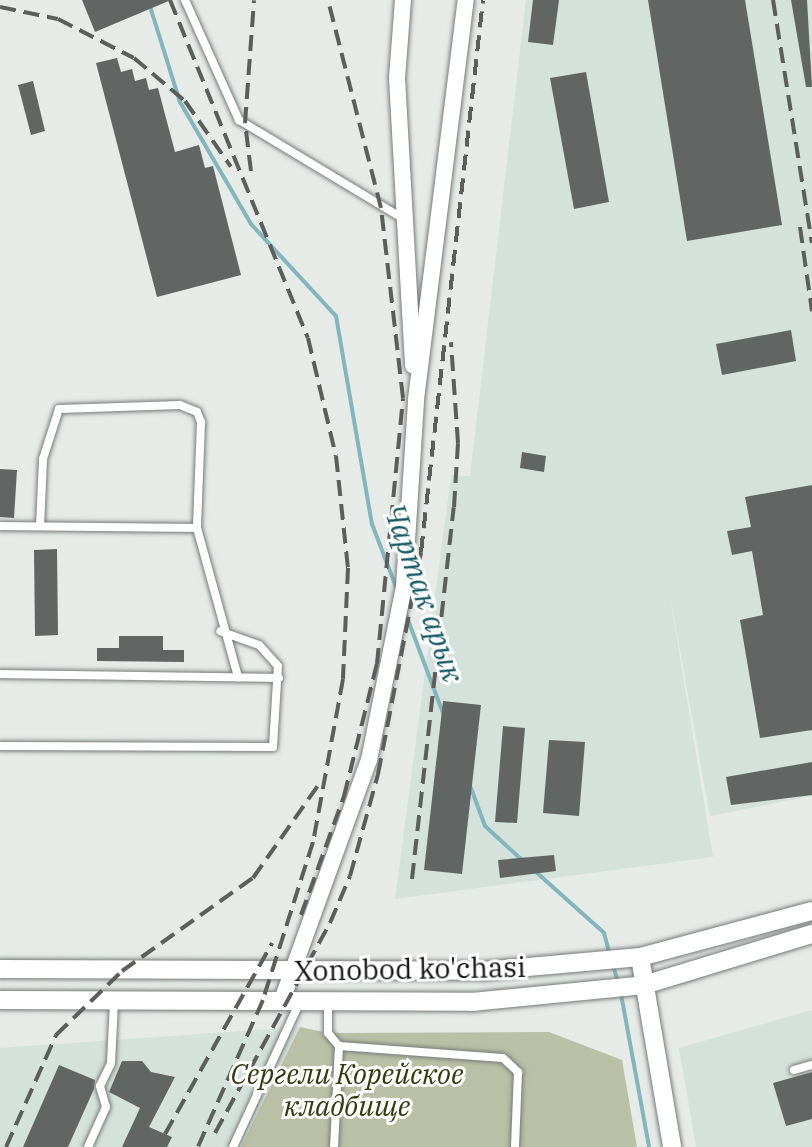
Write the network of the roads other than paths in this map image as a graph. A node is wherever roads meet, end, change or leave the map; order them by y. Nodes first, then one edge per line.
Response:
1 (185, 0) edge
2 (403, 0) edge
3 (466, 0) edge
4 (402, 218) junction
5 (416, 399) junction
6 (0, 526) edge
7 (40, 526) junction
8 (197, 528) junction
9 (220, 631) junction
10 (0, 674) edge
11 (238, 677) junction
12 (279, 678) junction
13 (0, 746) edge
14 (812, 911) edge
15 (812, 934) edge
16 (640, 957) junction
17 (0, 969) edge
18 (293, 974) junction
19 (644, 985) junction
20 (0, 1000) edge
21 (291, 1000) junction
22 (114, 1001) junction
23 (328, 1002) junction
24 (339, 1046) junction
25 (812, 1065) edge
26 (794, 1070) dead end
27 (88, 1147) edge
28 (233, 1147) edge
29 (334, 1147) edge
30 (515, 1147) edge
31 (672, 1147) edge

1 - 4 lane
2 - 4 street
3 - 5 street
4 - 5 street
5 - 18 street
6 - 7 lane
7 - 8 lane
7 - 8 lane
8 - 9 lane
9 - 11 lane
9 - 12 lane
10 - 11 lane
11 - 12 lane
12 - 13 lane
14 - 16 street, Xonobod ko'chasi
15 - 19 street, Xonobod ko'chasi
16 - 18 street, Xonobod ko'chasi
16 - 19 street
17 - 18 street, Xonobod ko'chasi
18 - 21 street
19 - 23 street, Xonobod ko'chasi
19 - 31 street
20 - 22 street, Xonobod ko'chasi
21 - 22 street, Xonobod ko'chasi
21 - 23 street, Xonobod ko'chasi
21 - 28 lane
22 - 27 lane
23 - 24 lane
24 - 29 lane
24 - 30 lane
25 - 26 lane

